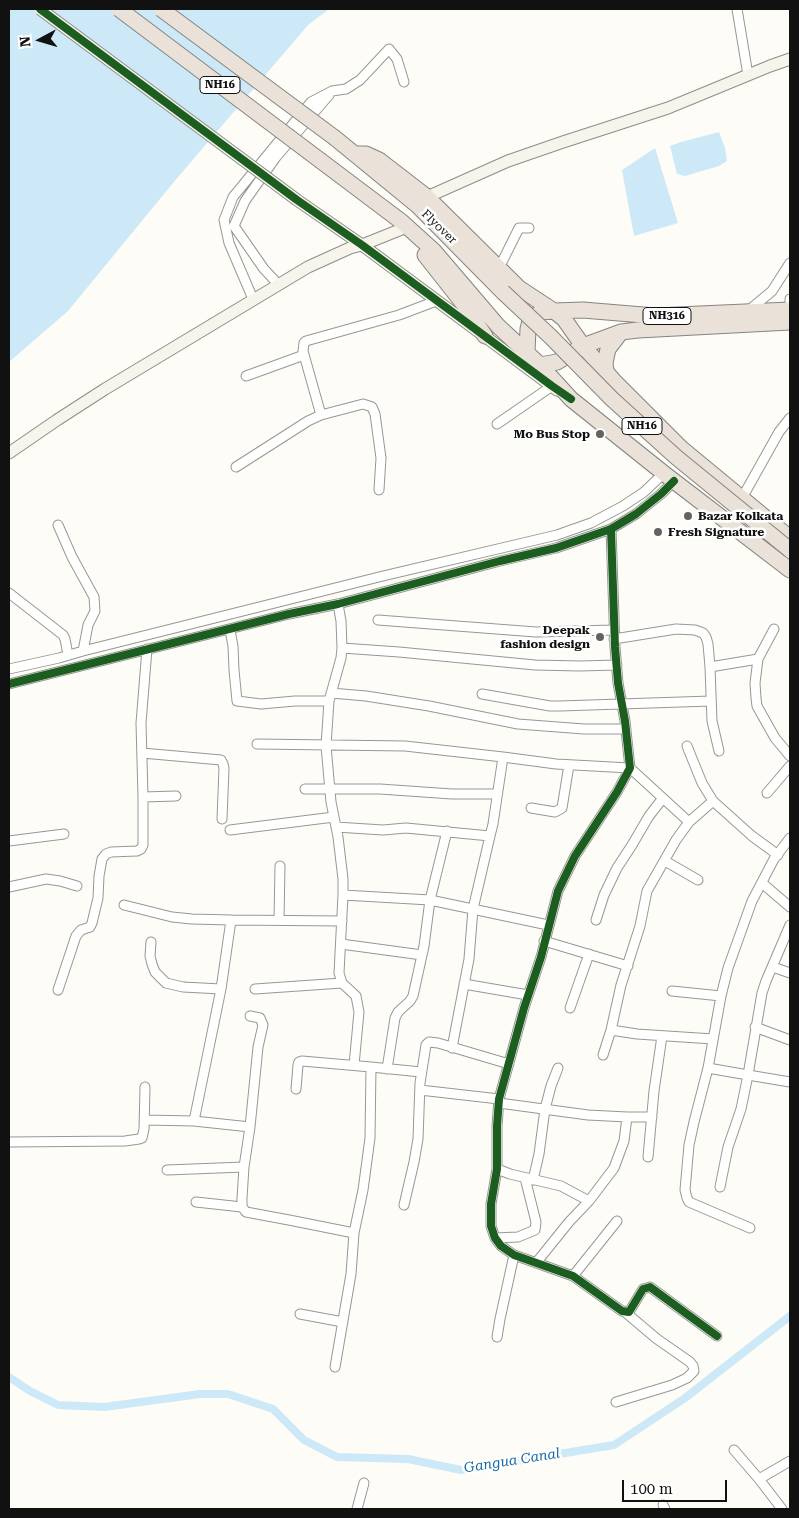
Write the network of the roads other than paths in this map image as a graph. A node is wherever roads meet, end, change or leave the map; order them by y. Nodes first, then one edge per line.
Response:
1 (40, 9) edge
2 (119, 9) edge
3 (161, 9) edge
4 (747, 9) edge
5 (738, 12) edge
6 (790, 59) edge
7 (748, 75) junction
8 (404, 82) dead end
9 (332, 91) junction
10 (355, 154) junction
11 (427, 197) junction
12 (529, 228) dead end
13 (412, 232) junction
14 (362, 245) junction
15 (790, 263) edge
16 (498, 268) junction
17 (278, 284) junction
18 (253, 299) junction
19 (536, 300) junction
20 (436, 301) junction
21 (554, 311) junction
22 (573, 311) junction
23 (787, 311) edge
24 (752, 316) junction
25 (622, 332) junction
26 (485, 336) junction
27 (582, 346) junction
28 (527, 352) junction
29 (304, 355) junction
30 (540, 365) junction
31 (606, 371) junction
32 (246, 376) dead end
33 (552, 386) junction
34 (572, 399) junction
35 (321, 415) junction
36 (790, 418) edge
37 (497, 424) dead end
38 (9, 453) edge
39 (236, 467) dead end
40 (669, 477) junction
41 (379, 490) dead end
42 (742, 498) junction
43 (58, 525) dead end
44 (611, 529) junction
45 (790, 538) edge
46 (790, 550) edge
47 (790, 570) edge
48 (9, 593) edge
49 (338, 604) junction
50 (378, 620) dead end
51 (774, 629) dead end
52 (230, 630) junction
53 (614, 634) junction
54 (105, 646) junction
55 (342, 648) junction
56 (147, 650) junction
57 (83, 651) junction
58 (68, 656) junction
59 (108, 659) junction
60 (758, 660) junction
61 (616, 665) junction
62 (710, 667) junction
63 (9, 669) edge
64 (9, 684) edge
65 (482, 694) dead end
66 (330, 697) junction
67 (712, 701) junction
68 (622, 703) junction
69 (626, 729) junction
70 (257, 744) dead end
71 (326, 746) junction
72 (687, 746) dead end
73 (719, 751) dead end
74 (142, 753) junction
75 (790, 756) edge
76 (503, 757) junction
77 (569, 765) junction
78 (790, 766) edge
79 (630, 768) junction
80 (330, 788) junction
81 (305, 789) dead end
82 (768, 793) dead end
83 (497, 794) junction
84 (176, 796) dead end
85 (143, 797) junction
86 (662, 798) junction
87 (713, 801) junction
88 (531, 808) dead end
89 (334, 817) junction
90 (222, 819) dead end
91 (689, 822) junction
92 (336, 827) junction
93 (230, 830) dead end
94 (447, 831) junction
95 (64, 834) dead end
96 (490, 836) junction
97 (790, 838) edge
98 (9, 841) edge
99 (778, 855) junction
100 (664, 862) junction
101 (280, 866) dead end
102 (698, 880) dead end
103 (762, 883) junction
104 (77, 886) dead end
105 (9, 887) edge
106 (343, 895) junction
107 (430, 900) junction
108 (124, 905) dead end
109 (790, 907) edge
110 (473, 910) junction
111 (231, 920) junction
112 (279, 920) junction
113 (596, 920) dead end
114 (342, 921) junction
115 (548, 925) junction
116 (790, 925) edge
117 (151, 942) dead end
118 (544, 942) junction
119 (340, 944) junction
120 (589, 954) junction
121 (422, 955) junction
122 (628, 966) junction
123 (773, 966) junction
124 (790, 973) edge
125 (342, 983) junction
126 (464, 984) junction
127 (221, 989) junction
128 (255, 989) dead end
129 (58, 990) dead end
130 (672, 991) dead end
131 (528, 995) junction
132 (721, 996) junction
133 (570, 1008) dead end
134 (250, 1016) dead end
135 (755, 1027) junction
136 (611, 1030) junction
137 (662, 1036) junction
138 (713, 1039) junction
139 (790, 1040) edge
140 (452, 1048) junction
141 (603, 1055) dead end
142 (509, 1064) junction
143 (354, 1065) junction
144 (371, 1067) junction
145 (558, 1068) dead end
146 (708, 1068) junction
147 (387, 1069) junction
148 (421, 1072) junction
149 (748, 1075) junction
150 (790, 1082) edge
151 (145, 1087) dead end
152 (296, 1089) dead end
153 (420, 1090) junction
154 (499, 1101) junction
155 (545, 1109) junction
156 (627, 1117) junction
157 (652, 1117) junction
158 (145, 1120) junction
159 (194, 1121) junction
160 (250, 1127) junction
161 (9, 1142) edge
162 (648, 1157) dead end
163 (244, 1167) junction
164 (497, 1169) junction
165 (167, 1170) dead end
166 (529, 1179) junction
167 (720, 1187) dead end
168 (589, 1201) junction
169 (196, 1202) dead end
170 (404, 1205) dead end
171 (242, 1207) junction
172 (617, 1221) dead end
173 (750, 1228) dead end
174 (354, 1234) junction
175 (495, 1238) junction
176 (514, 1255) junction
177 (536, 1263) junction
178 (573, 1276) junction
179 (625, 1312) junction
180 (300, 1314) dead end
181 (343, 1322) junction
182 (717, 1336) dead end
183 (497, 1338) dead end
184 (335, 1367) dead end
185 (616, 1402) dead end
186 (734, 1450) dead end
187 (790, 1461) edge
188 (759, 1479) junction
189 (364, 1483) dead end
190 (357, 1509) edge
191 (782, 1509) edge

1 - 14 street, bridge
2 - 13 highway, NH16, bridge
3 - 10 highway, NH16, bridge
4 - 5 street
5 - 7 street
6 - 7 street
7 - 11 street
8 - 9 street
9 - 17 street
9 - 18 street
10 - 11 highway
10 - 46 highway, Flyover / NH16, bridge
11 - 16 highway
12 - 16 street
13 - 14 street
13 - 26 highway
13 - 28 highway, NH16
14 - 17 street
14 - 20 street
15 - 24 street
16 - 19 highway
17 - 18 street
18 - 38 street
19 - 21 highway
19 - 22 highway
20 - 26 street
20 - 29 street
21 - 22 highway, NH316
21 - 27 highway
21 - 28 highway
22 - 24 highway, NH316
23 - 24 highway, NH316
24 - 25 highway, NH316
25 - 27 highway, NH316
25 - 31 highway
26 - 33 street
27 - 30 highway
27 - 31 highway
28 - 30 highway, NH16
29 - 32 street
29 - 35 street
30 - 34 highway, NH16
31 - 42 highway
33 - 34 street
33 - 37 street
34 - 40 highway, NH16
35 - 39 street
35 - 41 street
36 - 42 street
40 - 44 street
40 - 47 highway, NH16
40 - 54 street
42 - 45 highway
43 - 57 street
44 - 49 street
44 - 53 street
48 - 58 street
49 - 52 street
49 - 55 street
50 - 53 street
51 - 60 street
52 - 56 street
52 - 66 street
53 - 61 street
53 - 62 street
54 - 57 street
54 - 59 street
55 - 61 street
55 - 66 street
56 - 59 street
56 - 74 street
57 - 58 street
58 - 63 street
59 - 64 street
60 - 62 street
60 - 75 street
61 - 68 street
62 - 67 street
65 - 68 street
66 - 69 street
66 - 71 street
67 - 68 street
67 - 73 street
68 - 69 street
69 - 79 street
70 - 71 street
71 - 76 street
71 - 80 street
72 - 87 street
74 - 85 street
74 - 90 street
76 - 77 street
76 - 83 street
77 - 79 street
77 - 88 street
78 - 82 street
79 - 86 street
79 - 115 street
80 - 81 street
80 - 83 street
80 - 89 street
83 - 96 street
84 - 85 street
85 - 129 street
86 - 91 street
86 - 113 street
87 - 91 street
87 - 99 street
89 - 92 street
89 - 93 street
91 - 100 street
92 - 94 street
92 - 106 street
94 - 96 street
94 - 107 street
95 - 98 street
96 - 110 street
97 - 99 street
99 - 103 street
100 - 102 street
100 - 122 street
101 - 112 street
103 - 109 street
103 - 132 street
104 - 105 street
106 - 107 street
106 - 114 street
107 - 110 street
107 - 121 street
108 - 111 street
110 - 115 street
110 - 126 street
111 - 112 street
111 - 127 street
112 - 114 street
114 - 119 street
115 - 118 street
116 - 123 street
117 - 127 street
118 - 120 street
118 - 131 street
119 - 121 street
119 - 125 street
120 - 122 street
120 - 133 street
121 - 147 street
122 - 136 street
123 - 124 street
123 - 135 street
125 - 128 street
125 - 143 street
126 - 131 street
126 - 140 street
127 - 159 street
130 - 132 street
131 - 142 street
132 - 138 street
134 - 160 street
135 - 139 street
135 - 149 street
136 - 137 street
136 - 141 street
137 - 138 street
137 - 157 street
138 - 146 street
140 - 142 street
140 - 148 street
142 - 154 street
143 - 144 street
143 - 152 street
144 - 147 street
144 - 174 street
145 - 155 street
146 - 149 street
146 - 173 street
147 - 148 street
148 - 153 street
149 - 150 street
149 - 167 street
151 - 158 street
153 - 154 street
153 - 170 street
154 - 155 street
154 - 164 street
155 - 156 street
155 - 166 street
156 - 157 street
156 - 168 street
157 - 162 street
158 - 159 street
158 - 161 street
159 - 160 street
160 - 163 street
163 - 165 street
163 - 171 street
164 - 166 street
164 - 175 street
166 - 168 street
166 - 175 street
168 - 177 street
169 - 171 street
171 - 174 street
172 - 178 street
174 - 181 street
175 - 176 street
176 - 177 street
176 - 183 street
177 - 178 street
178 - 179 street
179 - 182 street
179 - 185 street
180 - 181 street
181 - 184 street
186 - 188 street
187 - 188 street
188 - 191 street
189 - 190 street

